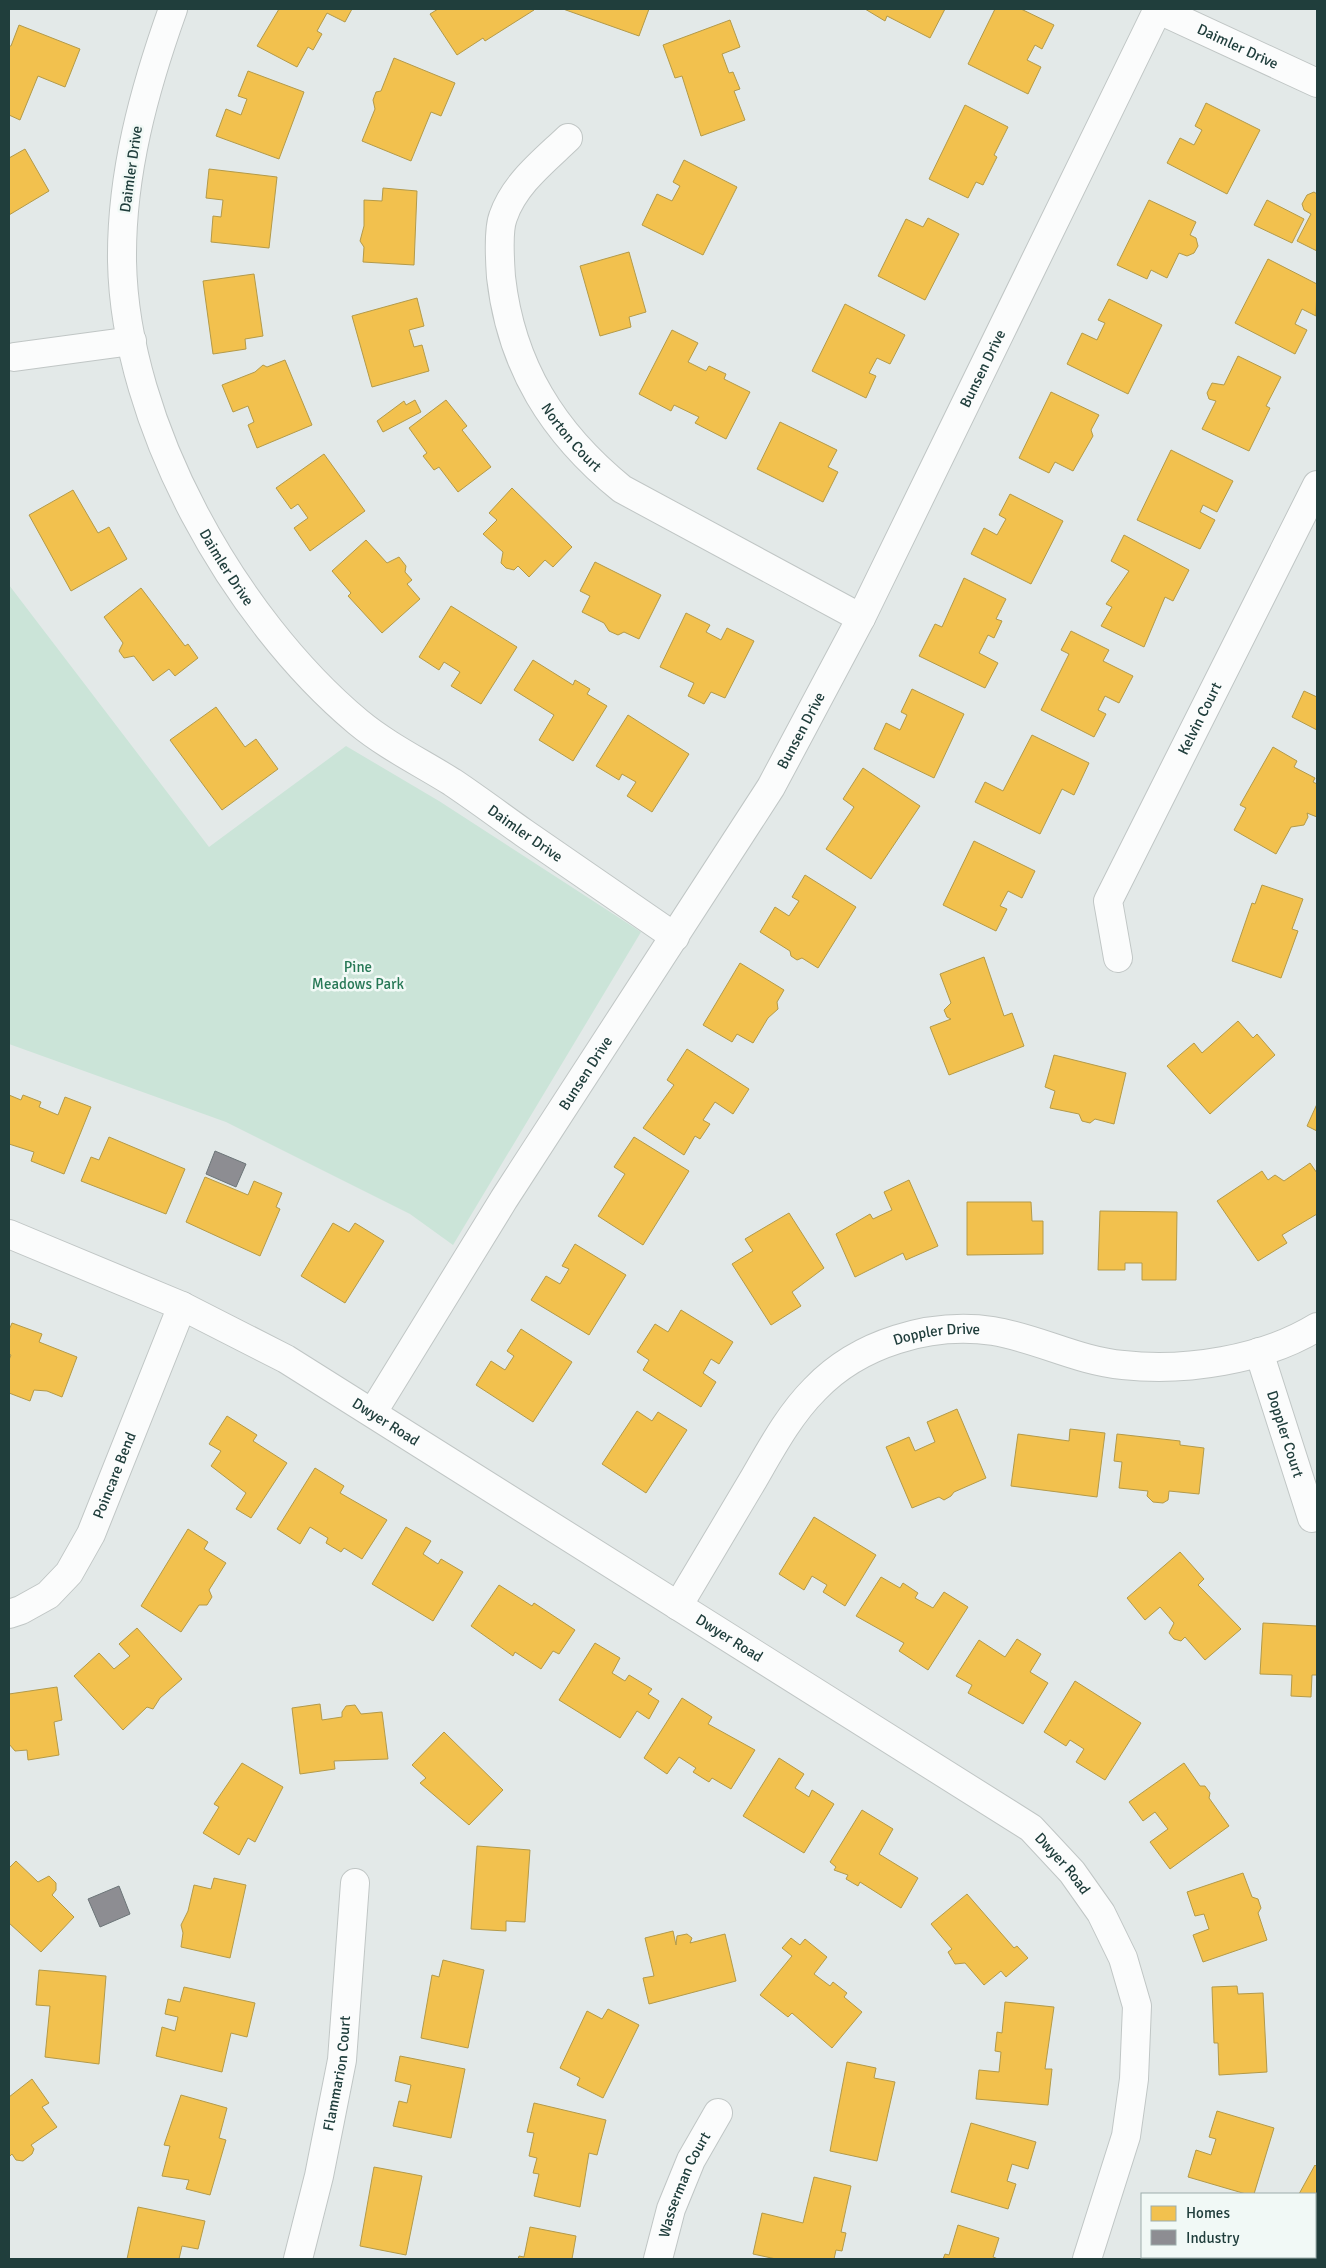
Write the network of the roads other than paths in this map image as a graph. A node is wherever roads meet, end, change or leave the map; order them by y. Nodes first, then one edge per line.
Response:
1 (173, 9) edge
2 (1158, 9) edge
3 (1317, 83) edge
4 (568, 138) dead end
5 (132, 341) junction
6 (14, 357) dead end
7 (1317, 485) edge
8 (861, 618) junction
9 (674, 937) junction
10 (1118, 958) dead end
11 (9, 1234) edge
12 (182, 1306) junction
13 (1317, 1327) edge
14 (1259, 1352) junction
15 (373, 1412) junction
16 (1312, 1518) dead end
17 (678, 1606) junction
18 (9, 1614) edge
19 (355, 1883) dead end
20 (718, 2113) dead end
21 (298, 2259) edge
22 (658, 2259) edge
23 (1087, 2259) edge

1 - 5 street, Daimler Drive
2 - 3 street, Daimler Drive
2 - 8 street, Bunsen Drive
4 - 8 street, Norton Court
5 - 6 street
5 - 9 street, Daimler Drive
7 - 10 street, Kelvin Court
8 - 9 street, Bunsen Drive
9 - 15 street, Bunsen Drive
11 - 12 street, Dwyer Road
12 - 15 street, Dwyer Road
12 - 18 street, Poincare Bend
13 - 14 street, Doppler Drive
14 - 16 street, Doppler Court
14 - 17 street, Doppler Drive
15 - 17 street, Dwyer Road
17 - 23 street, Dwyer Road
19 - 21 street, Flammarion Court
20 - 22 street, Wasserman Court

